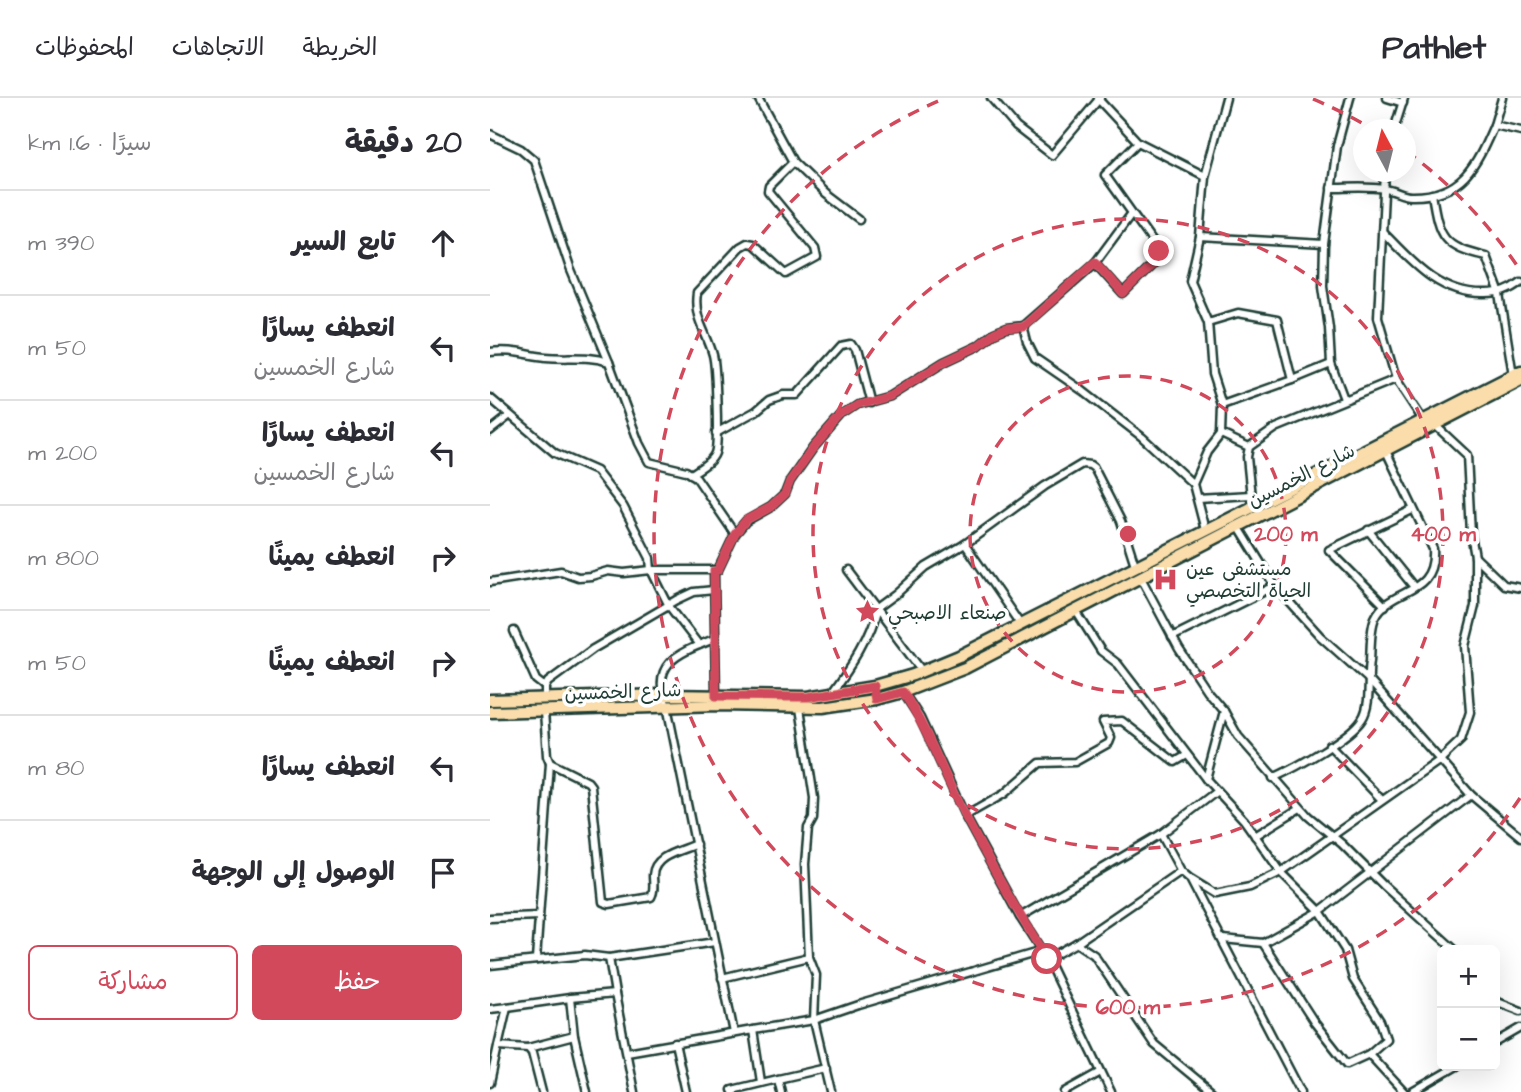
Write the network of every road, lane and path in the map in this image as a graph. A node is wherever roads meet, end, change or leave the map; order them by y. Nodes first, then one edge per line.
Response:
1 (758, 98) edge
2 (991, 98) edge
3 (1226, 98) edge
4 (1350, 98) edge
5 (1387, 98) edge
6 (1502, 98) edge
7 (1099, 99) edge
8 (1403, 100) edge
9 (1397, 119) edge
10 (1494, 125) junction
11 (1521, 131) edge
12 (490, 134) edge
13 (1138, 142) junction
14 (793, 162) junction
15 (1205, 176) junction
16 (1384, 182) edge
17 (1331, 188) junction
18 (1384, 189) junction
19 (1432, 194) junction
20 (1132, 213) junction
21 (859, 219) dead end
22 (1382, 231) junction
23 (1200, 237) junction
24 (1324, 244) junction
25 (1095, 262) junction
26 (1521, 282) edge
27 (1500, 294) junction
28 (1208, 322) junction
29 (1023, 327) junction
30 (490, 352) edge
31 (609, 362) junction
32 (1331, 364) junction
33 (1518, 375) edge
34 (1396, 379) junction
35 (1292, 380) junction
36 (490, 398) edge
37 (1344, 399) junction
38 (869, 403) junction
39 (1222, 405) junction
40 (509, 416) junction
41 (1423, 420) junction
42 (1436, 426) junction
43 (490, 431) edge
44 (716, 433) junction
45 (1222, 434) junction
46 (1249, 447) junction
47 (1386, 452) junction
48 (691, 474) junction
49 (1193, 484) junction
50 (1251, 495) junction
51 (1197, 498) junction
52 (1252, 507) junction
53 (1412, 510) junction
54 (1233, 516) junction
55 (1238, 527) junction
56 (1205, 530) junction
57 (1368, 530) junction
58 (735, 534) junction
59 (965, 544) junction
60 (1475, 557) junction
61 (1135, 565) junction
62 (651, 570) junction
63 (846, 570) dead end
64 (714, 571) junction
65 (1140, 576) junction
66 (490, 582) edge
67 (1093, 586) junction
68 (1275, 586) junction
69 (1414, 587) junction
70 (1521, 588) edge
71 (714, 590) junction
72 (1100, 597) junction
73 (669, 606) junction
74 (1385, 606) junction
75 (876, 610) junction
76 (1076, 611) junction
77 (1020, 624) junction
78 (514, 631) dead end
79 (1172, 637) junction
80 (714, 639) junction
81 (699, 645) junction
82 (922, 671) junction
83 (1367, 678) junction
84 (875, 686) junction
85 (545, 687) junction
86 (903, 692) junction
87 (663, 695) junction
88 (831, 695) junction
89 (716, 696) junction
90 (877, 699) junction
91 (490, 700) edge
92 (545, 700) junction
93 (557, 705) junction
94 (667, 706) junction
95 (800, 708) junction
96 (544, 711) junction
97 (1224, 711) junction
98 (490, 712) edge
99 (1329, 746) junction
100 (1187, 755) junction
101 (1440, 760) junction
102 (550, 763) junction
103 (1273, 778) junction
104 (1206, 779) junction
105 (1217, 791) junction
106 (1471, 795) junction
107 (1382, 800) junction
108 (1300, 808) junction
109 (965, 816) junction
110 (1161, 834) junction
111 (1333, 835) junction
112 (1255, 836) junction
113 (1521, 836) edge
114 (696, 844) junction
115 (1181, 871) junction
116 (1281, 872) junction
117 (1371, 873) junction
118 (1190, 879) junction
119 (1320, 911) junction
120 (539, 916) junction
121 (1020, 917) junction
122 (490, 918) edge
123 (1223, 939) junction
124 (715, 942) junction
125 (1076, 943) junction
126 (1263, 943) junction
127 (1450, 945) edge
128 (1042, 951) junction
129 (809, 957) junction
130 (609, 958) junction
131 (1047, 959) junction
132 (536, 960) junction
133 (490, 965) edge
134 (722, 978) junction
135 (615, 994) junction
136 (570, 998) junction
137 (1500, 1003) edge
138 (508, 1007) junction
139 (490, 1009) edge
140 (1521, 1011) edge
141 (814, 1020) junction
142 (1521, 1028) edge
143 (753, 1030) junction
144 (734, 1033) junction
145 (574, 1036) junction
146 (1500, 1040) edge
147 (675, 1043) junction
148 (528, 1048) junction
149 (495, 1050) edge
150 (627, 1052) junction
151 (1369, 1054) junction
152 (826, 1068) junction
153 (1448, 1071) edge
154 (1101, 1072) junction
155 (778, 1079) junction
156 (761, 1082) junction
157 (490, 1083) edge
158 (732, 1091) edge
159 (541, 1092) edge
160 (587, 1092) edge
161 (634, 1092) edge
162 (686, 1092) edge
163 (722, 1092) edge
164 (781, 1092) edge
165 (831, 1092) edge
166 (1065, 1092) edge
167 (1111, 1092) edge
168 (1212, 1092) edge
169 (1301, 1092) edge
170 (1404, 1092) edge
171 (1412, 1092) edge

1 - 14 street
2 - 7 street
3 - 15 street
4 - 17 street
5 - 8 street
6 - 10 street
7 - 13 street
8 - 9 street
10 - 11 street
10 - 19 street
12 - 31 street
13 - 15 street
13 - 20 street
14 - 21 street
14 - 44 street
15 - 23 street
16 - 18 street
17 - 18 street
17 - 24 street
18 - 19 street
18 - 22 street
19 - 27 street
20 - 25 street
20 - 25 street
22 - 27 street
22 - 34 street
23 - 24 street
23 - 28 street
24 - 32 street
25 - 29 street
26 - 27 street
27 - 33 street
28 - 35 street
28 - 39 street
29 - 38 street
29 - 49 street
30 - 31 street
31 - 48 street
32 - 35 street
32 - 37 street
33 - 41 main road, شارع الخمسين
33 - 42 main road, شارع الخمسين
34 - 37 street
34 - 41 street
35 - 39 street
36 - 40 street
37 - 46 street
38 - 44 street
38 - 58 street
39 - 45 street
40 - 43 street
40 - 62 street
41 - 52 main road, شارع الخمسين
42 - 47 main road, شارع الخمسين
42 - 60 street
44 - 48 street
45 - 46 street
45 - 49 street
46 - 50 street
47 - 53 street
47 - 55 main road, شارع الخمسين
48 - 58 street
49 - 51 street
50 - 51 street
50 - 52 street
51 - 56 street
52 - 54 main road, شارع الخمسين
53 - 57 street
53 - 69 street
54 - 55 street
54 - 56 main road, شارع الخمسين
55 - 65 main road, شارع الخمسين
55 - 68 street
56 - 61 main road, شارع الخمسين
57 - 69 street
57 - 74 street
58 - 64 street
59 - 61 street
59 - 75 street
59 - 77 street
60 - 70 street
60 - 101 street
61 - 67 main road, شارع الخمسين
62 - 64 street
62 - 66 street
62 - 73 street
63 - 75 street
64 - 71 street
65 - 72 main road, شارع الخمسين
65 - 79 street
67 - 72 main road
67 - 77 main road, شارع الخمسين
68 - 79 street
68 - 83 street
69 - 74 street
71 - 73 street
71 - 80 street
72 - 76 main road, شارع الخمسين
73 - 81 street
73 - 85 street
74 - 83 street
75 - 82 street
75 - 88 street
76 - 86 main road, شارع الخمسين
76 - 100 street
77 - 82 main road, شارع الخمسين
78 - 85 street
79 - 97 street
80 - 81 street
80 - 89 street
81 - 87 street
82 - 84 main road, شارع الخمسين
83 - 99 street
83 - 101 street
84 - 88 main road, شارع الخمسين
84 - 90 main road
85 - 92 street
86 - 90 main road, شارع الخمسين
86 - 109 street
87 - 89 main road, شارع الخمسين
87 - 93 main road, شارع الخمسين
87 - 94 street
88 - 89 main road, شارع الخمسين
90 - 95 main road, شارع الخمسين
91 - 92 main road, شارع الخمسين
92 - 93 main road, شارع الخمسين
93 - 94 main road, شارع الخمسين
93 - 96 main road, شارع الخمسين
94 - 95 main road, شارع الخمسين
94 - 114 street
95 - 129 street
96 - 98 main road, شارع الخمسين
96 - 102 street
97 - 103 street
97 - 104 street
99 - 103 street
99 - 107 street
100 - 104 street
100 - 109 street
101 - 106 street
101 - 107 street
102 - 114 street
102 - 120 street
103 - 108 street
104 - 105 street
105 - 110 street
105 - 112 street
106 - 113 street
106 - 117 street
107 - 111 street
108 - 111 street
108 - 112 street
109 - 121 street
110 - 115 street
110 - 121 street
111 - 116 street
111 - 117 street
112 - 116 street
114 - 124 street
115 - 118 street
115 - 125 street
116 - 118 street
116 - 119 street
117 - 119 street
117 - 127 street
118 - 123 street
119 - 126 street
119 - 151 street
120 - 122 street
120 - 132 street
121 - 128 street
123 - 126 street
123 - 169 street
124 - 130 street
124 - 134 street
125 - 131 street
125 - 168 street
126 - 151 street
128 - 131 street
128 - 141 street
129 - 134 street
129 - 141 street
130 - 132 street
130 - 135 street
131 - 154 street
132 - 133 street
134 - 144 street
135 - 136 street
135 - 150 street
136 - 138 street
136 - 145 street
137 - 140 street
138 - 139 street
138 - 149 street
141 - 143 street
141 - 152 street
142 - 146 street
143 - 144 street
143 - 156 street
144 - 147 street
145 - 148 street
145 - 160 street
147 - 150 street
147 - 162 street
148 - 149 street
148 - 159 street
149 - 157 street
150 - 161 street
151 - 170 street
152 - 155 street
152 - 165 street
153 - 171 street
154 - 166 street
154 - 167 street
155 - 156 street
155 - 164 street
156 - 158 street
158 - 163 street

